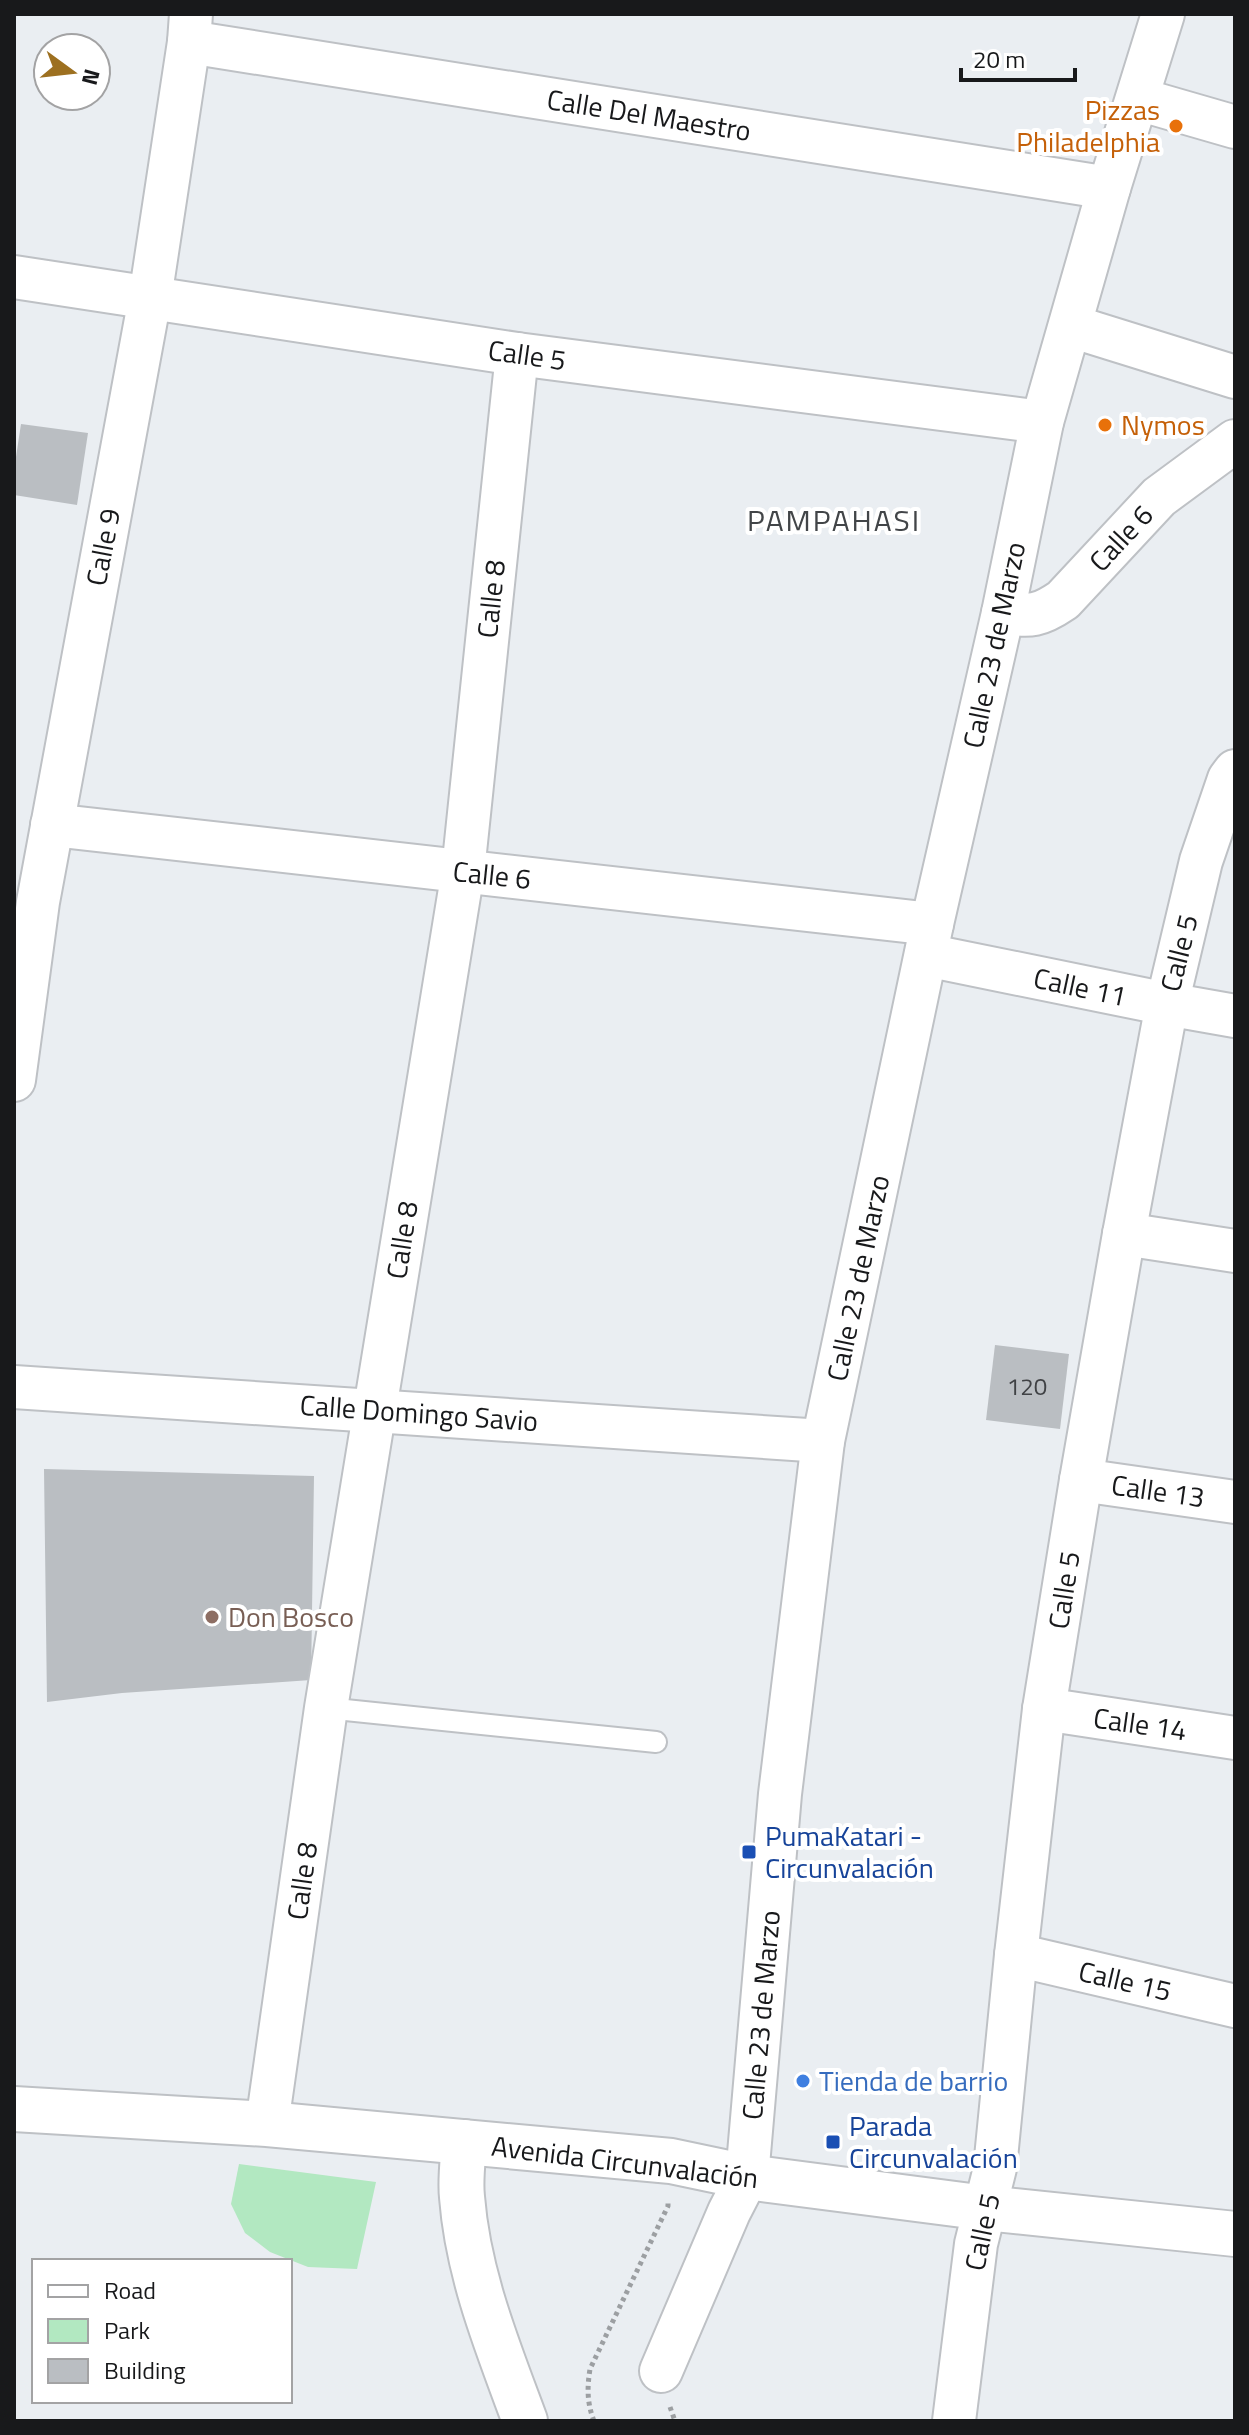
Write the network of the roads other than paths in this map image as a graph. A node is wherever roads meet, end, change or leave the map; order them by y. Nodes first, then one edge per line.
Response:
1 (1160, 15) edge
2 (190, 28) edge
3 (1138, 99) junction
4 (1235, 127) edge
5 (1109, 188) junction
6 (14, 277) edge
7 (150, 298) junction
8 (1071, 326) junction
9 (517, 354) junction
10 (1235, 377) edge
11 (1042, 422) junction
12 (1235, 441) edge
13 (1003, 613) junction
14 (1233, 777) edge
15 (52, 825) junction
16 (463, 871) junction
17 (26, 900) edge
18 (929, 939) junction
19 (1167, 1004) junction
20 (1235, 1016) edge
21 (14, 1080) edge
22 (1124, 1234) junction
23 (1235, 1251) edge
24 (14, 1387) edge
25 (375, 1410) junction
26 (823, 1441) junction
27 (1081, 1480) junction
28 (1235, 1502) edge
29 (326, 1708) junction
30 (1044, 1709) junction
31 (1235, 1738) edge
32 (656, 1742) dead end
33 (1016, 1955) junction
34 (1235, 2006) edge
35 (14, 2109) edge
36 (267, 2124) junction
37 (464, 2142) junction
38 (747, 2177) junction
39 (986, 2208) junction
40 (1235, 2234) edge
41 (661, 2371) dead end
42 (525, 2421) edge
43 (954, 2421) edge

1 - 3 street, Calle 23 de Marzo
2 - 5 street, Calle Del Maestro
2 - 7 street, Calle 9
3 - 4 street
3 - 5 street, Calle 23 de Marzo
5 - 8 street, Calle 23 de Marzo
6 - 7 street, Calle 5
7 - 9 street, Calle 5
7 - 15 street, Calle 9
8 - 10 street
8 - 11 street, Calle 23 de Marzo
9 - 11 street, Calle 5
9 - 16 street, Calle 8
11 - 13 street, Calle 23 de Marzo
12 - 13 street, Calle 6
13 - 18 street, Calle 23 de Marzo
14 - 19 street, Calle 5
15 - 16 street, Calle 6
15 - 17 street, Calle 9
16 - 18 street, Calle 6
16 - 25 street, Calle 8
17 - 21 street, Calle 9
18 - 19 street, Calle 11
18 - 26 street, Calle 23 de Marzo
19 - 20 street, Calle 11
19 - 22 street, Calle 5
22 - 23 street
22 - 27 street, Calle 5
24 - 25 street, Calle Domingo Savio
25 - 26 street, Calle Domingo Savio
25 - 29 street, Calle 8
26 - 38 street, Calle 23 de Marzo
27 - 28 street, Calle 13
27 - 30 street, Calle 5
29 - 32 lane
29 - 36 street, Calle 8
30 - 31 street, Calle 14
30 - 33 street, Calle 5
33 - 34 street, Calle 15
33 - 39 street, Calle 5
35 - 36 street, Avenida Circunvalación
36 - 37 street, Avenida Circunvalación
37 - 38 street, Avenida Circunvalación
37 - 42 street
38 - 39 street, Avenida Circunvalación
38 - 41 street, Calle 23 de Marzo
39 - 40 street, Avenida Circunvalación
39 - 43 street, Calle 5

